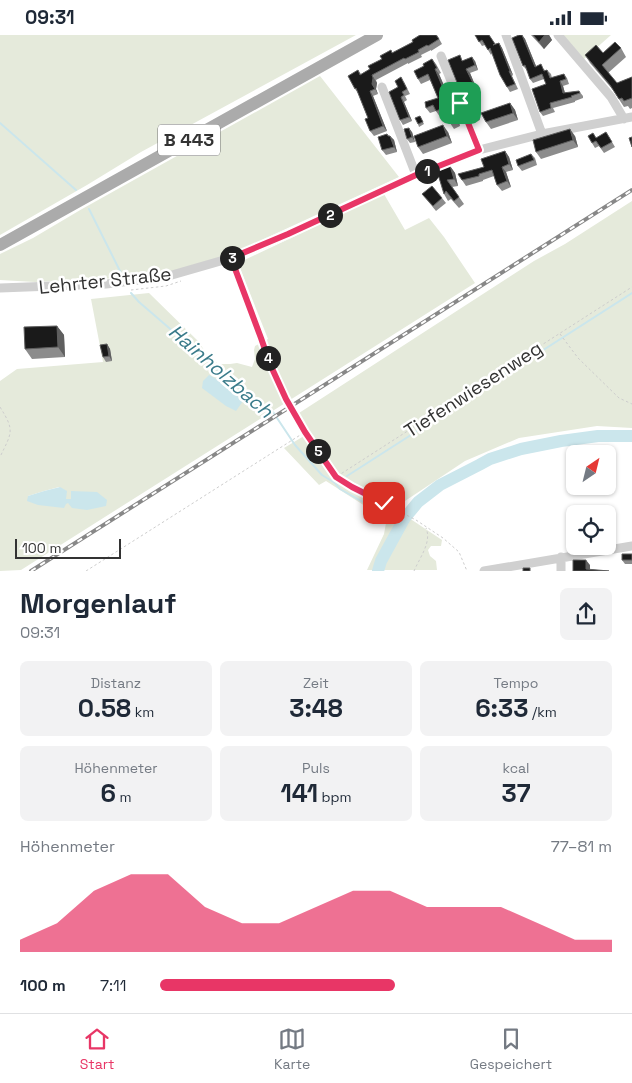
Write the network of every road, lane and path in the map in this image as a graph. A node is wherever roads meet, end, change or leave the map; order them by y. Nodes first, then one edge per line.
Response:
1 (377, 35) edge
2 (506, 35) edge
3 (558, 35) edge
4 (441, 56) dead end
5 (382, 87) dead end
6 (628, 118) edge
7 (542, 134) junction
8 (479, 150) junction
9 (416, 175) junction
10 (0, 245) edge
11 (231, 258) junction
12 (632, 287) edge
13 (0, 288) edge
14 (561, 334) junction
15 (261, 338) joint
16 (632, 404) edge
17 (0, 407) edge
18 (305, 432) junction
19 (0, 457) edge
20 (336, 477) junction
21 (425, 526) junction
22 (632, 546) edge
23 (561, 557) junction
24 (86, 571) edge
25 (414, 571) edge
26 (467, 571) edge
27 (484, 571) edge
28 (561, 571) edge

1 - 10 main road, B 443
2 - 7 street
3 - 6 street
4 - 8 street
5 - 9 street
6 - 7 street, Lehrter Straße
7 - 8 street, Lehrter Straße
8 - 9 street, Lehrter Straße
9 - 11 street, Lehrter Straße
11 - 13 street, Lehrter Straße
11 - 15 lane
12 - 14 path, Tiefenwiesenweg
14 - 16 path
14 - 20 path, Tiefenwiesenweg
15 - 18 path
17 - 19 path
18 - 20 path
18 - 24 path
20 - 21 path
21 - 25 path
21 - 26 path
22 - 23 street
23 - 27 street
23 - 28 street

